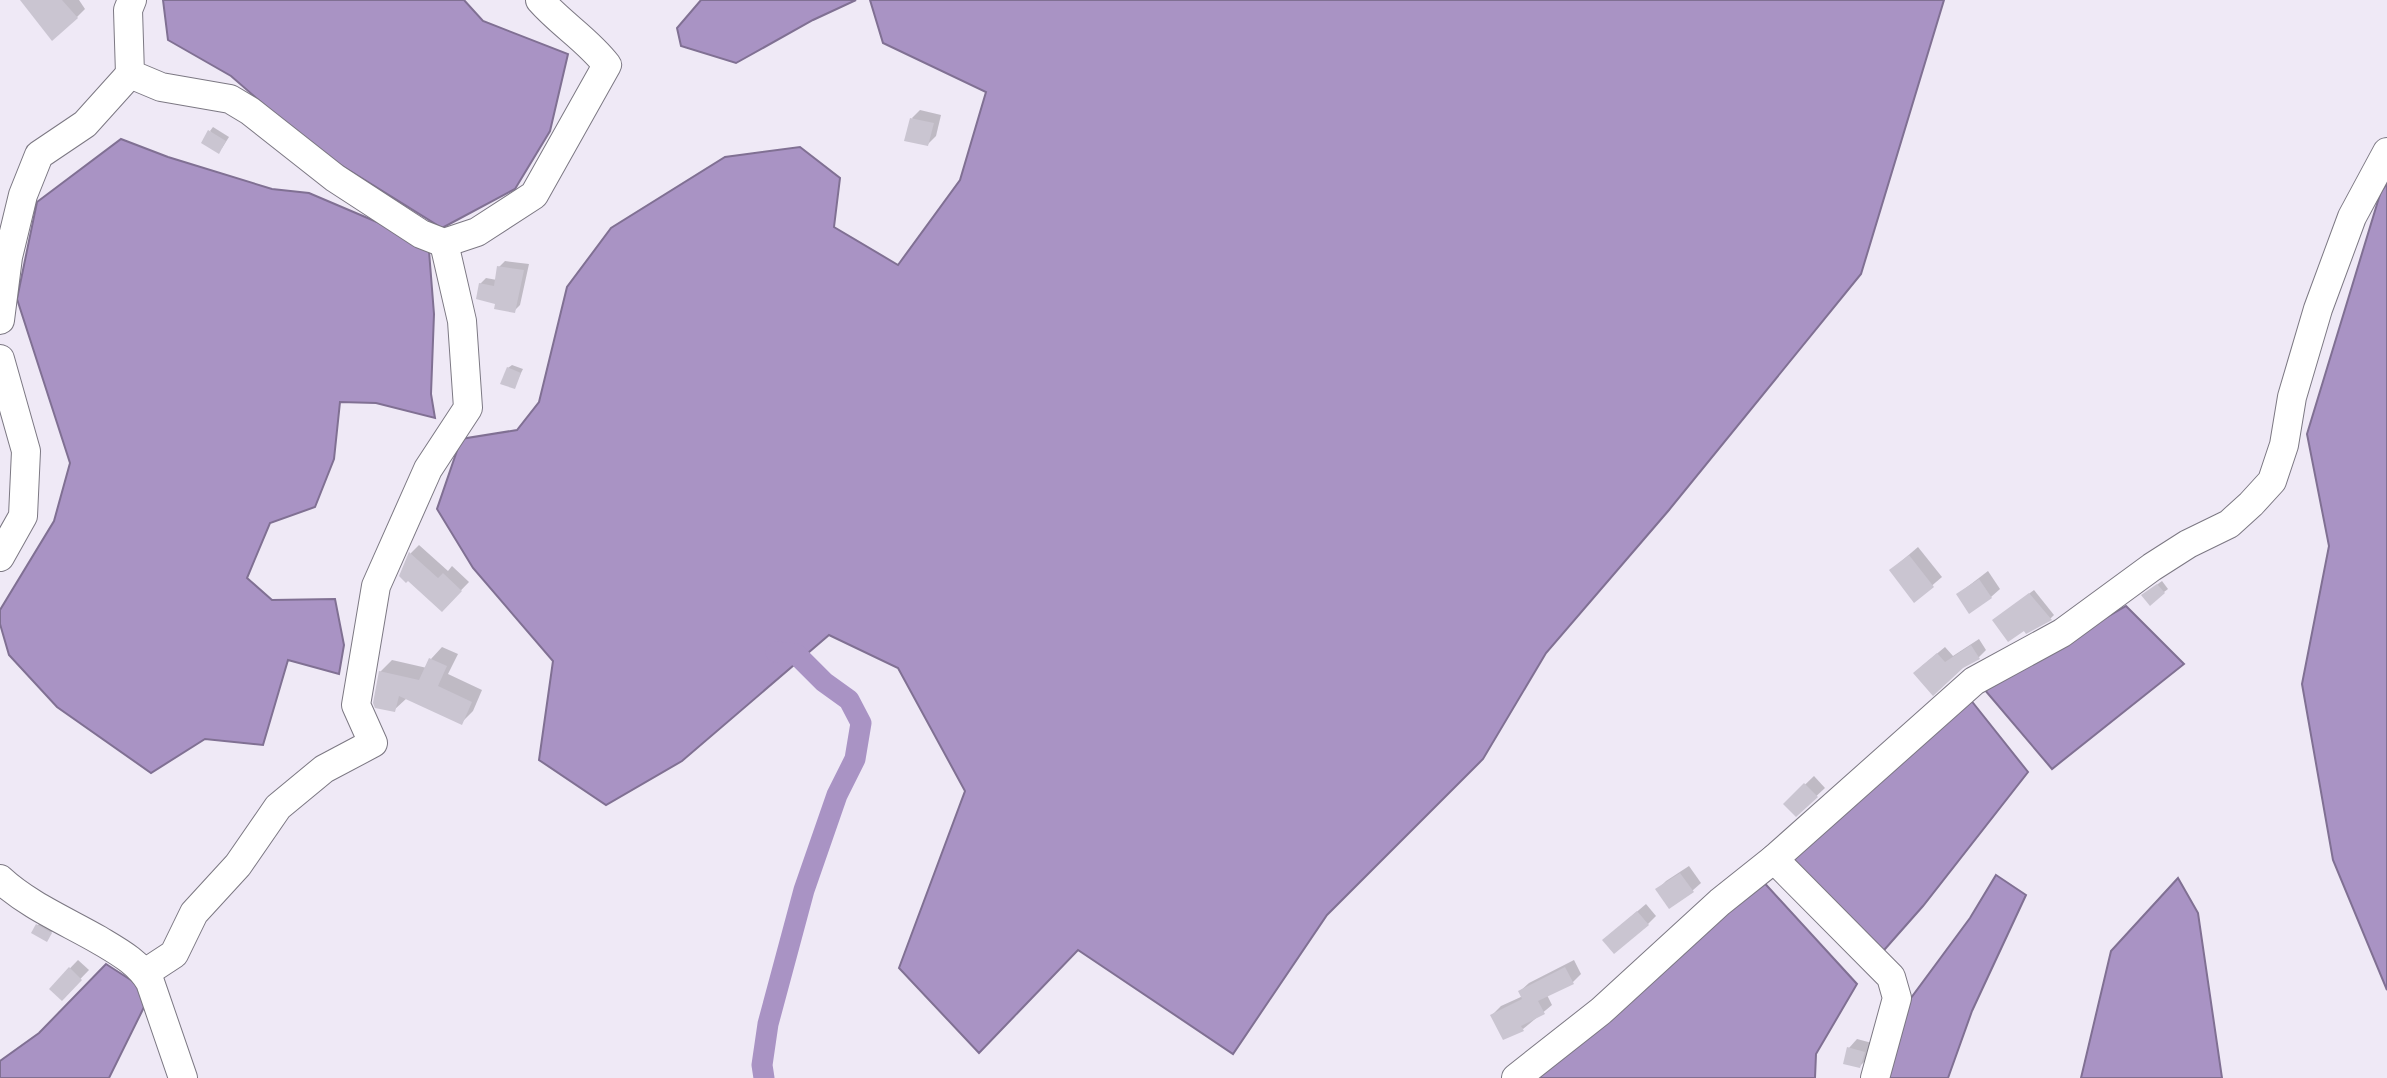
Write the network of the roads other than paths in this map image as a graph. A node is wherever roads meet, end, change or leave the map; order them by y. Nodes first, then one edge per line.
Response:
1 (132, 0) edge
2 (540, 0) edge
3 (130, 74) junction
4 (2387, 152) edge
5 (444, 243) junction
6 (0, 320) edge
7 (0, 359) edge
8 (0, 557) edge
9 (1774, 859) junction
10 (4, 890) edge
11 (145, 973) junction
12 (183, 1078) edge
13 (1516, 1078) edge
14 (1875, 1078) edge

1 - 3 street
2 - 5 street
3 - 5 street
3 - 6 street
4 - 9 street
5 - 11 street
7 - 8 street
9 - 13 street
9 - 14 street
10 - 11 street
11 - 12 street

